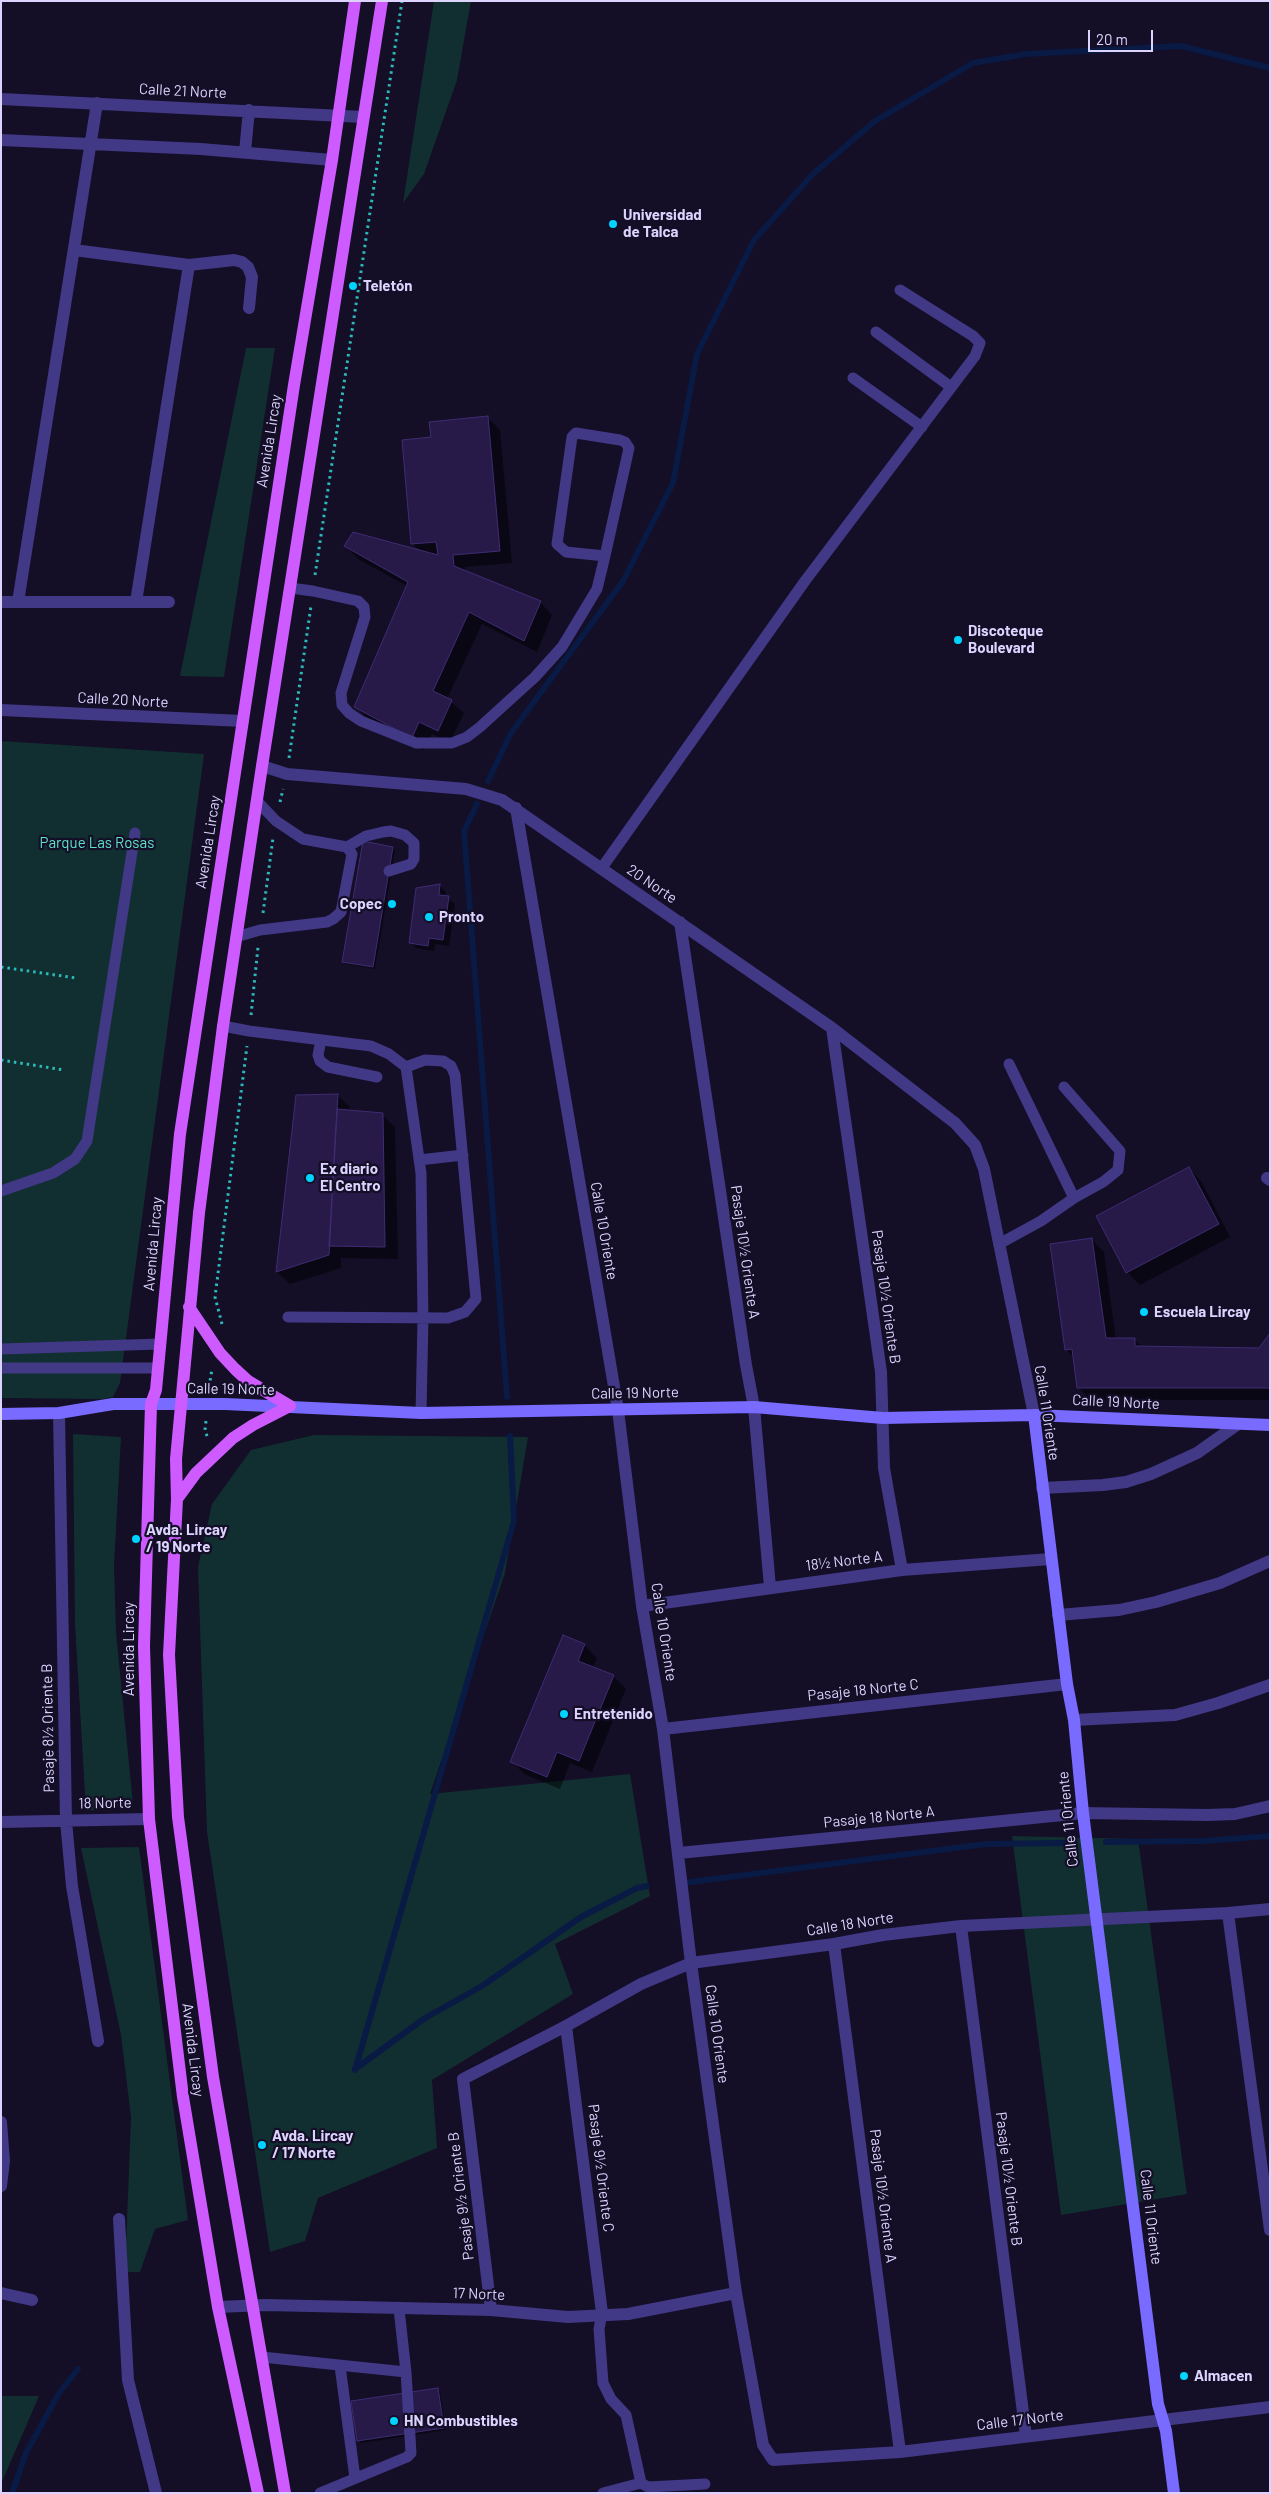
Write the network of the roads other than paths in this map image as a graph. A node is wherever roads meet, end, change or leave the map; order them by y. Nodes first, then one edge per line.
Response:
1 (355, 1) edge
2 (382, 1) edge
3 (1, 98) edge
4 (97, 103) junction
5 (249, 110) junction
6 (338, 115) junction
7 (363, 117) junction
8 (1, 140) edge
9 (89, 145) junction
10 (245, 152) junction
11 (332, 160) junction
12 (74, 250) junction
13 (189, 265) junction
14 (900, 290) dead end
15 (249, 308) dead end
16 (876, 332) dead end
17 (853, 378) dead end
18 (951, 387) junction
19 (922, 427) junction
20 (605, 556) junction
21 (290, 588) junction
22 (1, 602) edge
23 (18, 602) junction
24 (136, 602) junction
25 (169, 602) dead end
26 (1, 710) edge
27 (243, 721) junction
28 (262, 766) junction
29 (257, 801) junction
30 (516, 808) junction
31 (135, 832) dead end
32 (347, 847) junction
33 (601, 869) junction
34 (389, 871) dead end
35 (680, 922) junction
36 (236, 937) junction
37 (223, 1026) junction
38 (832, 1028) junction
39 (321, 1040) junction
40 (1009, 1064) dead end
41 (406, 1067) junction
42 (377, 1077) dead end
43 (1064, 1087) dead end
44 (975, 1145) joint
45 (463, 1155) junction
46 (419, 1160) junction
47 (1, 1191) edge
48 (1074, 1198) junction
49 (999, 1244) junction
50 (189, 1307) junction
51 (288, 1318) dead end
52 (423, 1319) junction
53 (160, 1344) junction
54 (1, 1349) edge
55 (1, 1368) edge
56 (158, 1368) junction
57 (152, 1404) junction
58 (181, 1405) junction
59 (290, 1406) junction
60 (754, 1407) junction
61 (618, 1410) junction
62 (59, 1413) junction
63 (421, 1413) junction
64 (1, 1414) edge
65 (1034, 1415) junction
66 (883, 1418) junction
67 (1238, 1424) junction
68 (1270, 1425) edge
69 (1042, 1488) junction
70 (177, 1499) junction
71 (1051, 1559) junction
72 (1270, 1561) edge
73 (902, 1570) junction
74 (770, 1587) junction
75 (642, 1606) junction
76 (1058, 1615) junction
77 (1067, 1684) junction
78 (1270, 1685) edge
79 (1074, 1720) junction
80 (663, 1729) junction
81 (1270, 1806) edge
82 (1083, 1813) junction
83 (149, 1819) junction
84 (66, 1821) junction
85 (1, 1822) edge
86 (679, 1853) junction
87 (1270, 1909) edge
88 (1228, 1913) junction
89 (1097, 1920) junction
90 (961, 1926) junction
91 (834, 1944) junction
92 (691, 1963) junction
93 (566, 2026) junction
94 (98, 2041) dead end
95 (464, 2079) joint
96 (1, 2122) edge
97 (1, 2186) edge
98 (119, 2219) dead end
99 (1270, 2230) edge
100 (1, 2293) edge
101 (736, 2293) junction
102 (32, 2300) dead end
103 (253, 2305) junction
104 (218, 2307) junction
105 (399, 2309) junction
106 (491, 2310) junction
107 (602, 2313) junction
108 (262, 2357) junction
109 (340, 2366) junction
110 (406, 2372) junction
111 (1270, 2407) edge
112 (1162, 2419) junction
113 (1026, 2436) junction
114 (900, 2452) junction
115 (774, 2460) joint
116 (355, 2478) junction
117 (641, 2483) junction
118 (705, 2484) dead end
119 (156, 2493) edge
120 (258, 2493) edge
121 (285, 2493) edge
122 (320, 2493) edge
123 (603, 2493) edge
124 (1174, 2493) edge

1 - 6 main road, Avenida Lircay
2 - 7 main road, Avenida Lircay
3 - 4 street, Calle 21 Norte
4 - 5 street, Calle 21 Norte
4 - 9 street
5 - 6 street, Calle 21 Norte
5 - 10 street
6 - 7 street, Calle 21 Norte
6 - 11 main road, Avenida Lircay
7 - 21 main road, Avenida Lircay
8 - 9 street
9 - 10 street
9 - 12 street
10 - 11 street
11 - 27 main road, Avenida Lircay
12 - 13 street
12 - 23 street
13 - 15 street
13 - 24 street
14 - 18 lane
16 - 18 lane
17 - 19 lane
18 - 19 lane
19 - 33 lane
20 - 20 lane
20 - 21 lane
21 - 28 main road, Avenida Lircay
22 - 23 street
23 - 24 street
24 - 25 street
26 - 27 street, Calle 20 Norte
27 - 53 main road, Avenida Lircay
28 - 29 main road, Avenida Lircay
28 - 30 street, 20 Norte
29 - 32 lane
29 - 36 main road, Avenida Lircay
30 - 33 street, 20 Norte
30 - 61 street, Calle 10 Oriente
31 - 47 lane
32 - 34 lane
32 - 36 lane
33 - 35 street, 20 Norte
35 - 38 street, 20 Norte
35 - 60 street, Pasaje 10½ Oriente A
36 - 37 main road, Avenida Lircay
37 - 39 lane
37 - 50 main road, Avenida Lircay
38 - 44 street, 20 Norte
38 - 66 street, Pasaje 10½ Oriente B
39 - 41 lane
39 - 42 lane
40 - 48 lane
41 - 45 lane
41 - 46 lane
43 - 48 lane
44 - 49 street, Calle 11 Oriente
45 - 46 lane
45 - 52 lane
46 - 52 lane
48 - 49 lane
49 - 65 street, Calle 11 Oriente
50 - 58 main road, Avenida Lircay
50 - 59 main road
51 - 52 lane
52 - 63 lane
53 - 54 lane
53 - 56 main road, Avenida Lircay
55 - 56 lane
56 - 57 main road, Avenida Lircay
57 - 58 main road, Calle 19 Norte
57 - 62 main road, Calle 19 Norte
57 - 83 main road, Avenida Lircay
58 - 59 main road, Calle 19 Norte
58 - 70 main road, Avenida Lircay
59 - 63 main road, Calle 19 Norte
59 - 70 main road
60 - 61 main road, Calle 19 Norte
60 - 66 main road, Calle 19 Norte
60 - 74 street, Pasaje 10½ Oriente A
61 - 63 main road, Calle 19 Norte
61 - 75 street, Calle 10 Oriente
62 - 64 main road, Calle 19 Norte
62 - 84 street, Pasaje 8½ Oriente B
65 - 66 main road, Calle 19 Norte
65 - 67 main road, Calle 19 Norte
65 - 69 main road, Calle 11 Oriente
66 - 73 street, Pasaje 10½ Oriente B
67 - 68 main road, Calle 19 Norte
67 - 69 street
69 - 71 main road, Calle 11 Oriente
70 - 103 main road, Avenida Lircay
71 - 73 street, 18½ Norte A
71 - 76 main road, Calle 11 Oriente
72 - 76 street
73 - 74 street, 18½ Norte A
74 - 75 street, 18½ Norte A
75 - 80 street, Calle 10 Oriente
76 - 77 main road, Calle 11 Oriente
77 - 79 main road, Calle 11 Oriente
77 - 80 street, Pasaje 18 Norte C
78 - 79 street
79 - 82 main road, Calle 11 Oriente
80 - 86 street, Calle 10 Oriente
81 - 82 street, Pasaje 18 Norte A
82 - 86 street, Pasaje 18 Norte A
82 - 89 main road, Calle 11 Oriente
83 - 84 street, 18 Norte
83 - 104 main road, Avenida Lircay
84 - 85 street, 18 Norte
84 - 94 street, Pasaje 8½ Oriente B
86 - 92 street, Calle 10 Oriente
87 - 88 street, Calle 18 Norte
88 - 89 street, Calle 18 Norte
88 - 99 street
89 - 90 street, Calle 18 Norte
89 - 112 main road, Calle 11 Oriente
90 - 91 street, Calle 18 Norte
90 - 113 street, Pasaje 10½ Oriente B
91 - 92 street, Calle 18 Norte
91 - 114 street, Pasaje 10½ Oriente A
92 - 93 street, Calle 18 Norte
92 - 101 street, Calle 10 Oriente
93 - 95 street, Calle 18 Norte
93 - 107 street, Pasaje 9½ Oriente C
95 - 106 street, Pasaje 9½ Oriente B
96 - 97 street
98 - 119 street
100 - 102 street
101 - 107 street, 17 Norte
101 - 115 street, Calle 10 Oriente
103 - 104 street, 17 Norte
103 - 105 street, 17 Norte
103 - 108 main road, Avenida Lircay
104 - 120 main road, Avenida Lircay
105 - 106 street, 17 Norte
105 - 110 lane
106 - 107 street, 17 Norte
107 - 117 lane
108 - 109 lane
108 - 121 main road, Avenida Lircay
109 - 110 lane
109 - 116 lane
110 - 116 lane
111 - 112 street, Calle 17 Norte
112 - 113 street, Calle 17 Norte
112 - 124 main road, Calle 11 Oriente
113 - 114 street, Calle 17 Norte
114 - 115 street, Calle 17 Norte
116 - 122 lane
117 - 118 lane
117 - 123 lane

